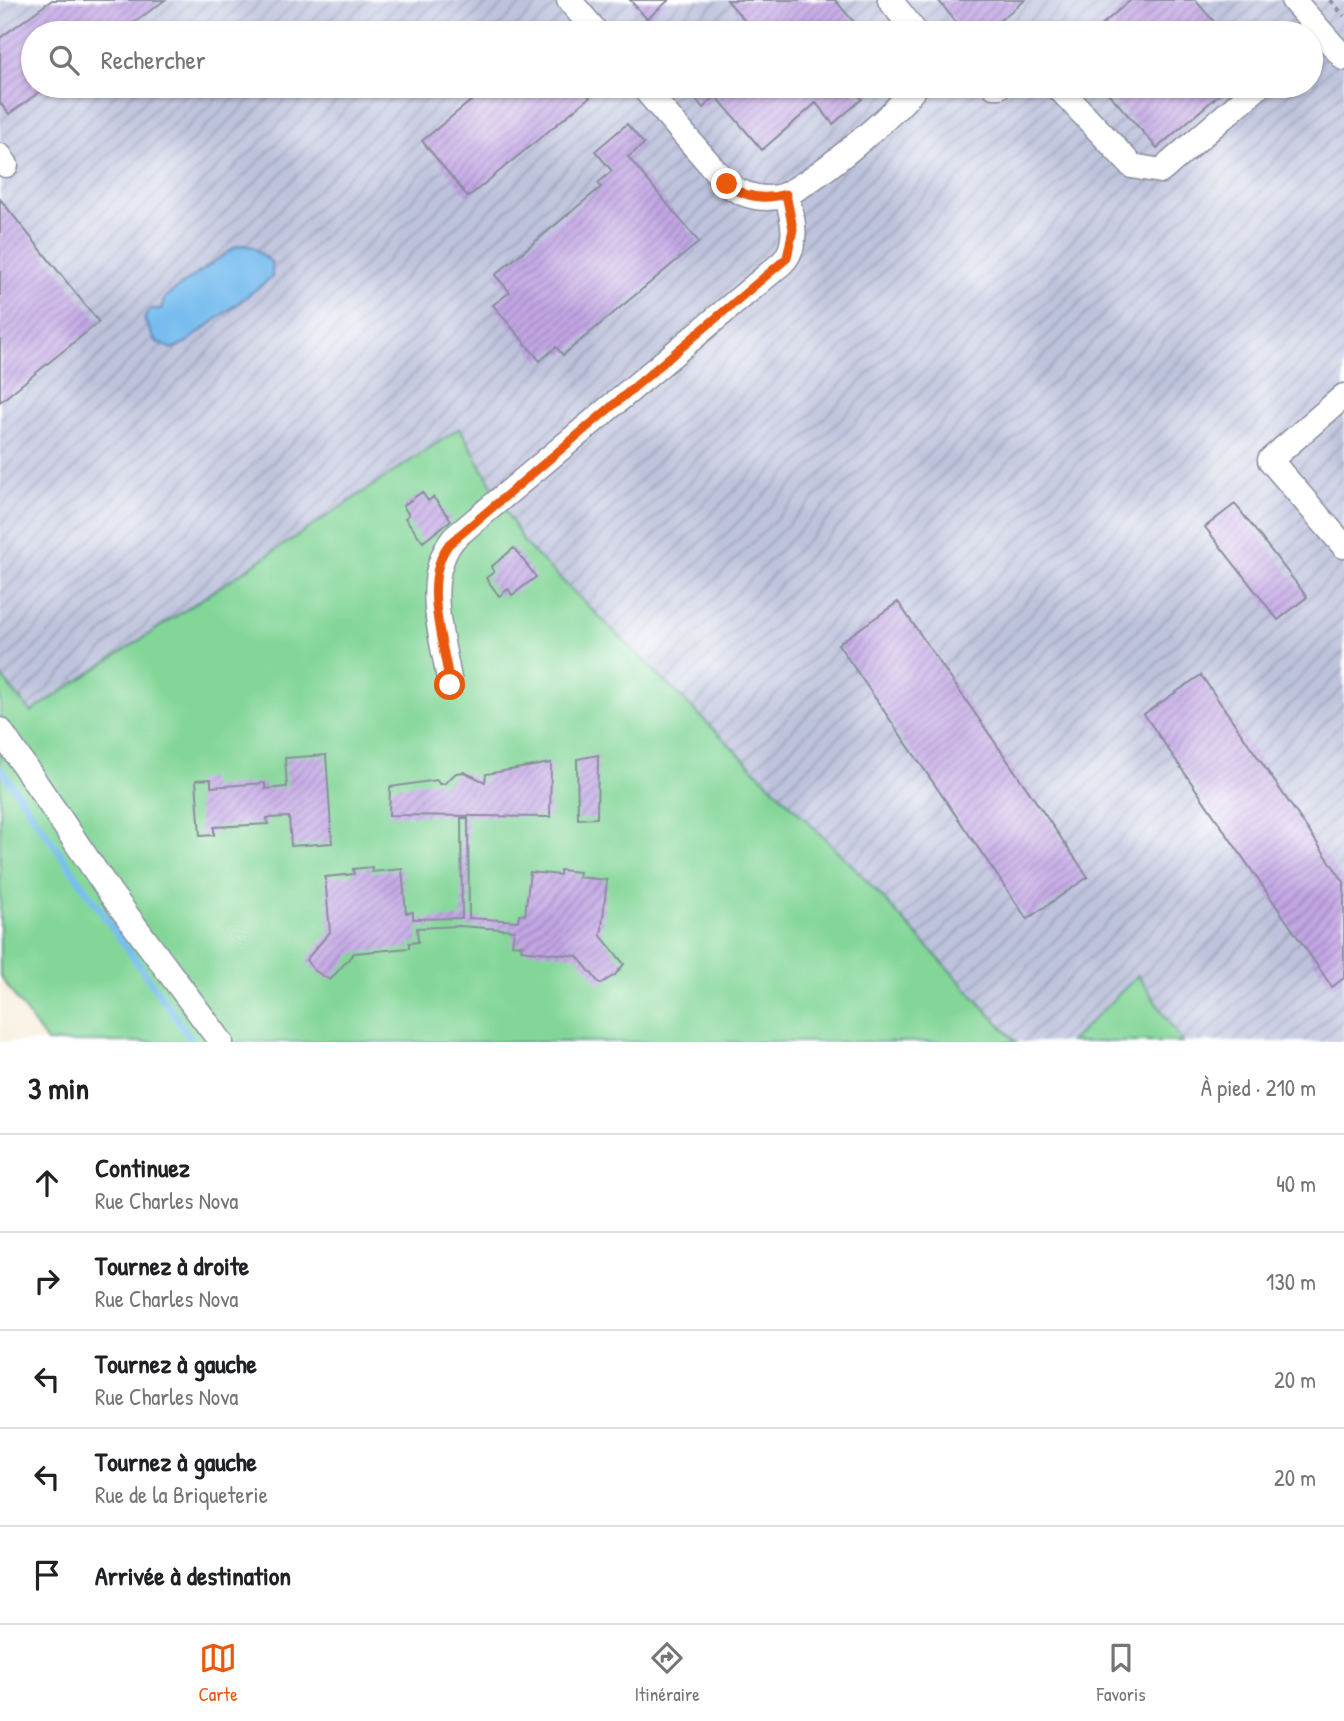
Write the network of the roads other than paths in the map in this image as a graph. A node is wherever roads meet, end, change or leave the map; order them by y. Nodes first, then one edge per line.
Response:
1 (569, 0) edge
2 (890, 0) edge
3 (1293, 0) edge
4 (587, 21) edge
5 (907, 21) edge
6 (1311, 21) edge
7 (1323, 34) edge
8 (1343, 57) edge
9 (653, 98) edge
10 (906, 98) edge
11 (1068, 98) edge
12 (1245, 98) edge
13 (786, 194) junction
14 (1344, 396) edge
15 (1344, 547) edge
16 (450, 685) dead end
17 (0, 730) edge
18 (221, 1042) edge

1 - 4 street
2 - 5 street
3 - 6 street
7 - 8 street
9 - 13 street
10 - 13 street
11 - 12 street
13 - 16 street
14 - 15 street
17 - 18 street

